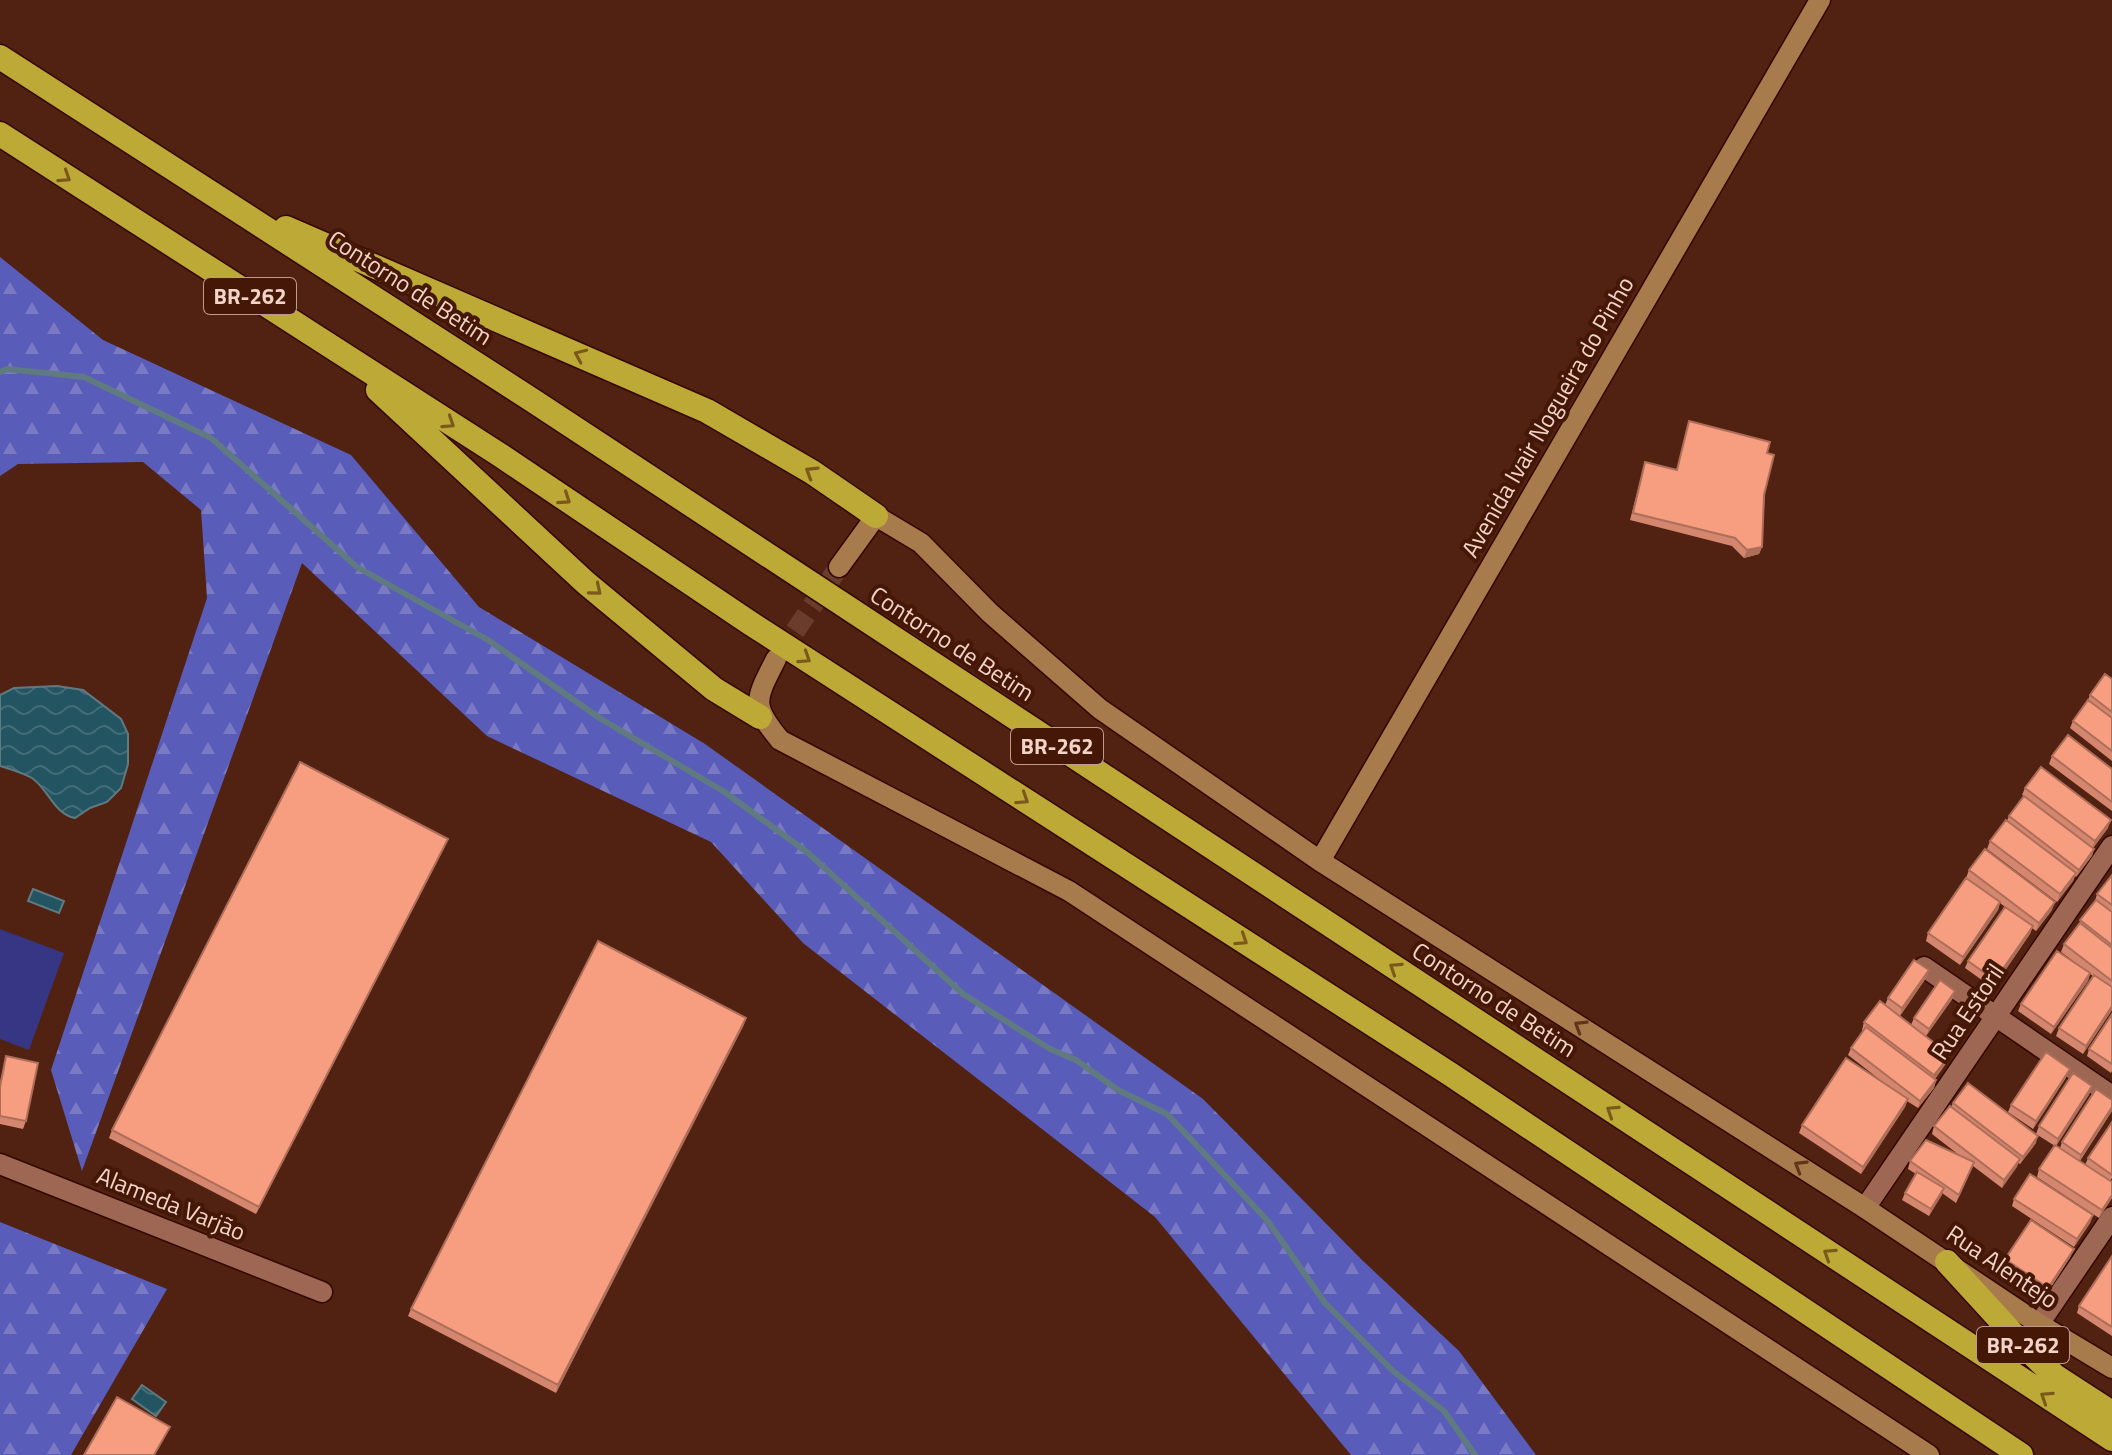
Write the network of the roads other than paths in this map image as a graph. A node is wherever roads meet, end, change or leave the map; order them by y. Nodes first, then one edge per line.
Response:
1 (1820, 0) edge
2 (0, 57) edge
3 (0, 134) edge
4 (225, 202) junction
5 (332, 348) junction
6 (876, 516) junction
7 (839, 567) tunnel mouth
8 (776, 659) tunnel mouth
9 (760, 717) junction
10 (2112, 846) edge
11 (1320, 861) junction
12 (1924, 967) edge
13 (1996, 1016) junction
14 (2112, 1096) edge
15 (0, 1164) edge
16 (1865, 1208) junction
17 (2112, 1217) edge
18 (1947, 1262) junction
19 (322, 1292) dead end
20 (2039, 1324) junction
21 (2112, 1368) edge
22 (2112, 1413) edge
23 (2112, 1439) edge
24 (1929, 1455) edge
25 (2021, 1455) edge

1 - 11 street, Avenida Ivair Nogueira do Pinho
2 - 4 highway, Contorno de Betim / BR-262
3 -> 5 highway, BR-262
6 -> 4 highway
23 -> 4 highway, Contorno de Betim / BR-262
5 -> 9 highway
5 -> 25 highway, BR-262
6 - 7 street
6 - 11 street, Rua Alentejo
8 - 9 street
9 - 24 street
10 - 13 street, Rua Estoril
16 -> 11 street, Rua Alentejo
12 - 13 street
13 - 14 street
13 - 16 street, Rua Estoril
15 - 19 street, Alameda Varjão
16 - 18 street, Rua Alentejo
17 - 20 street
18 - 20 street, Rua Alentejo
18 - 22 highway, BR-262
20 - 21 street, Rua Alentejo

